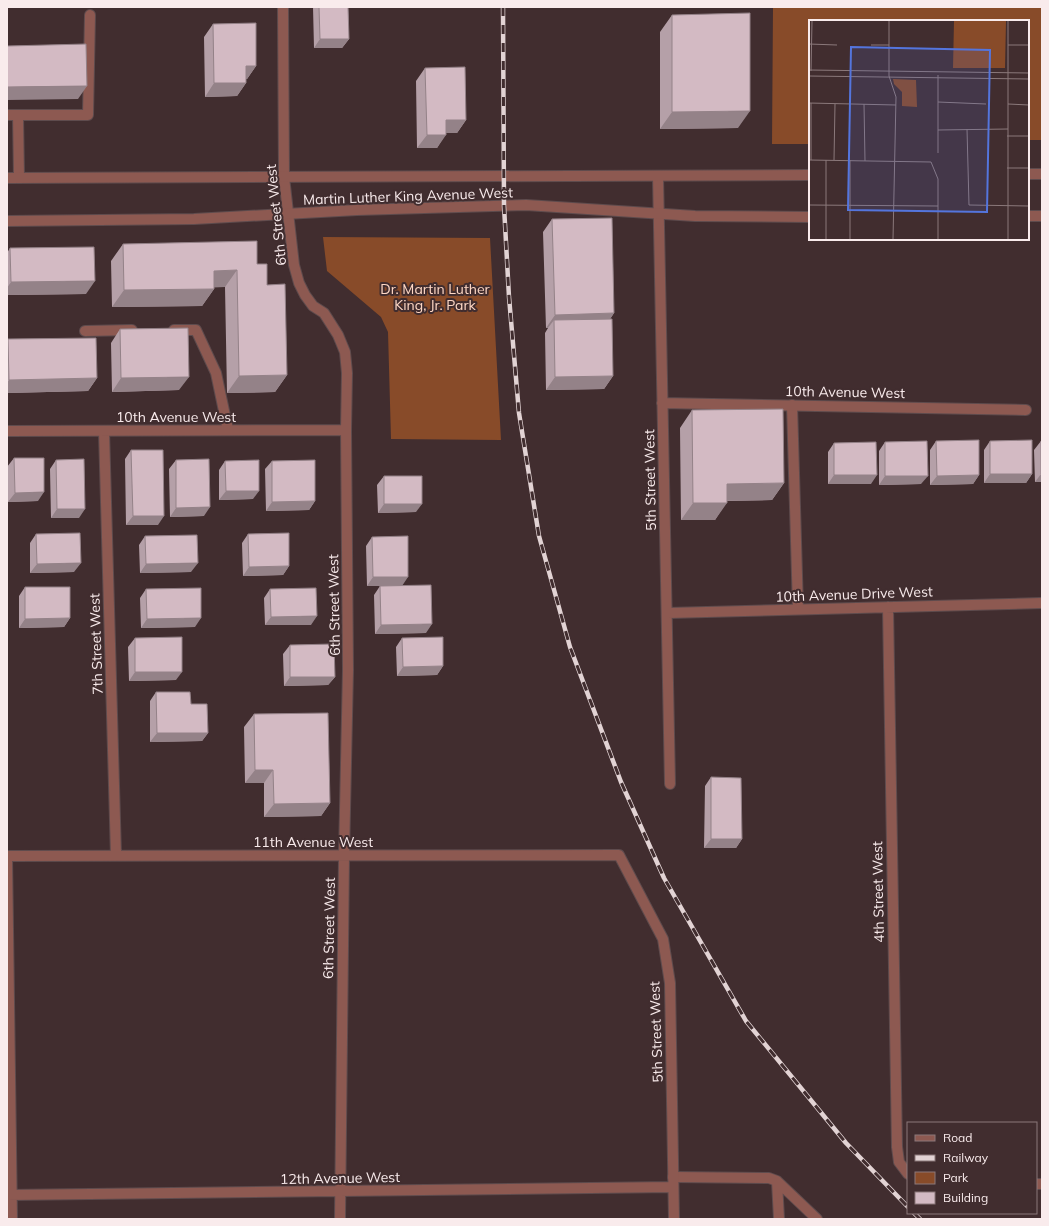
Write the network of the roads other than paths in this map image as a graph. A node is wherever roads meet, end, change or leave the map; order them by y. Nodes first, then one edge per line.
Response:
1 (283, 7) edge
2 (90, 15) dead end
3 (7, 115) edge
4 (18, 115) junction
5 (1029, 174) edge
6 (1042, 174) edge
7 (809, 175) edge
8 (658, 176) junction
9 (284, 177) junction
10 (7, 178) edge
11 (18, 178) junction
12 (659, 214) junction
13 (287, 215) junction
14 (1029, 216) edge
15 (1042, 216) edge
16 (809, 217) edge
17 (7, 221) edge
18 (86, 330) dead end
19 (141, 330) edge
20 (165, 330) edge
21 (662, 402) junction
22 (792, 405) junction
23 (1026, 410) dead end
24 (228, 430) junction
25 (346, 430) junction
26 (7, 431) edge
27 (104, 431) junction
28 (1042, 604) edge
29 (888, 606) junction
30 (798, 609) junction
31 (668, 613) junction
32 (670, 784) dead end
33 (619, 855) joint
34 (7, 856) edge
35 (116, 856) junction
36 (344, 856) junction
37 (907, 1173) edge
38 (673, 1182) junction
39 (777, 1182) junction
40 (340, 1192) junction
41 (9, 1195) edge
42 (12, 1219) edge
43 (340, 1219) edge
44 (674, 1219) edge
45 (779, 1219) edge
46 (817, 1219) edge

1 - 9 street, 6th Street West
2 - 4 street
3 - 4 street
4 - 11 street
5 - 6 street
7 - 8 street, Martin Luther King Avenue West
8 - 9 street, Martin Luther King Avenue West
8 - 12 street, 5th Street West
9 - 11 street, Martin Luther King Avenue West
9 - 13 street, 6th Street West
10 - 11 street, Martin Luther King Avenue West
12 - 13 street, Martin Luther King Avenue West
12 - 16 street, Martin Luther King Avenue West
12 - 21 street, 5th Street West
13 - 17 street, Martin Luther King Avenue West
13 - 25 street, 6th Street West
14 - 15 street
18 - 19 street
20 - 24 street
21 - 22 street, 10th Avenue West
21 - 31 street, 5th Street West
22 - 23 street, 10th Avenue West
22 - 30 street
24 - 25 street, 10th Avenue West
24 - 27 street, 10th Avenue West
25 - 36 street, 6th Street West
26 - 27 street, 10th Avenue West
27 - 35 street, 7th Street West
28 - 29 street, 10th Avenue Drive West
29 - 30 street, 10th Avenue Drive West
29 - 37 street, 4th Street West
30 - 31 street, 10th Avenue Drive West
31 - 32 street, 5th Street West
33 - 36 street, 11th Avenue West
33 - 38 street, 5th Street West
34 - 35 street, 11th Avenue West
34 - 41 street
35 - 36 street, 11th Avenue West
36 - 40 street, 6th Street West
38 - 39 street, 12th Avenue West
38 - 40 street, 12th Avenue West
38 - 44 street, 5th Street West
39 - 45 street
39 - 46 street
40 - 41 street, 12th Avenue West
40 - 43 street, 6th Street West
41 - 42 street

